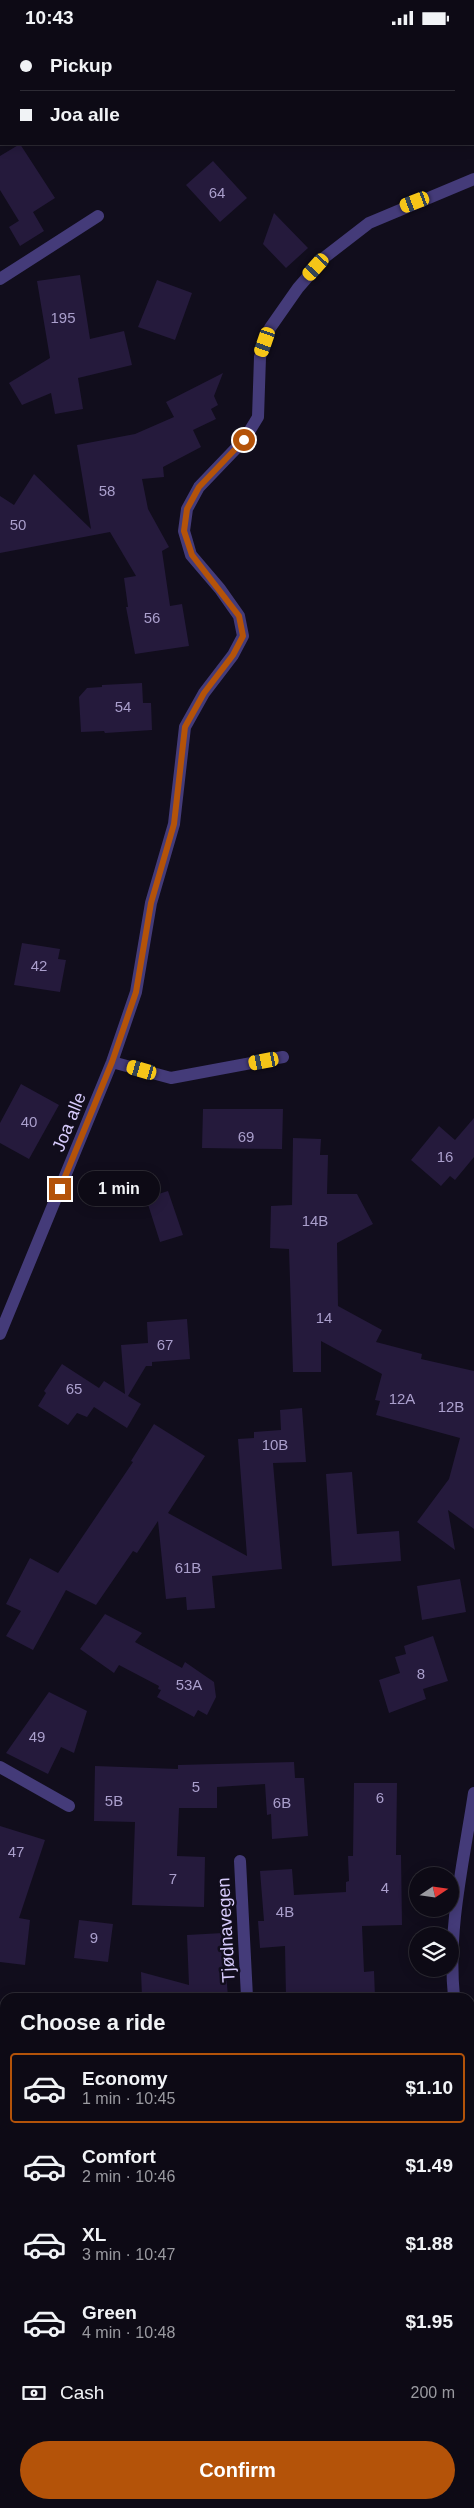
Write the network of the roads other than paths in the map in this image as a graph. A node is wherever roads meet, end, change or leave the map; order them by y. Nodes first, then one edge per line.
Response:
1 (474, 179) edge
2 (98, 216) dead end
3 (0, 279) edge
4 (283, 1057) dead end
5 (112, 1062) junction
6 (0, 1334) edge
7 (0, 1767) edge
8 (474, 1793) edge
9 (69, 1806) dead end
10 (240, 1861) dead end
11 (247, 1993) edge
12 (454, 1993) edge

1 - 5 street, Joa alle
2 - 3 street
4 - 5 street
5 - 6 street, Joa alle
7 - 9 street
8 - 12 street
10 - 11 street, Tjødnavegen

